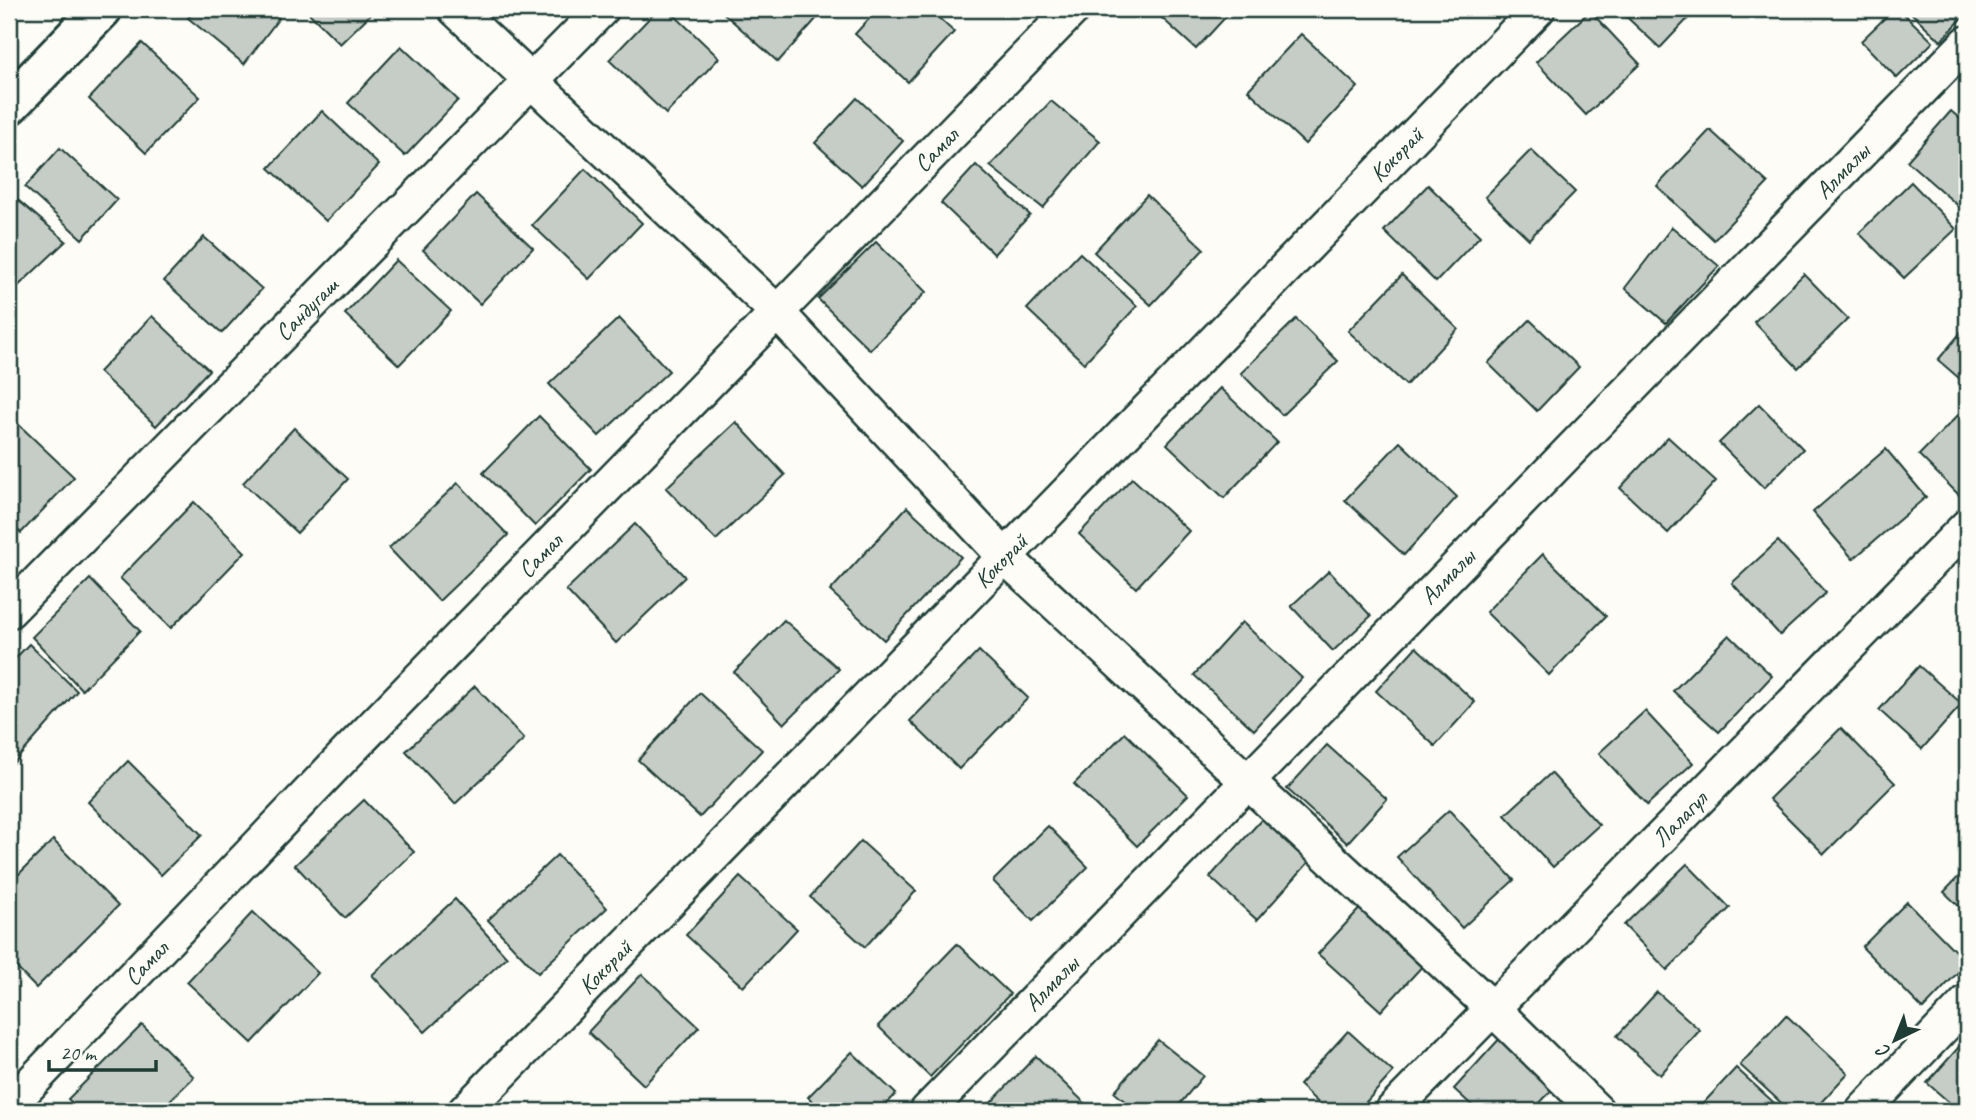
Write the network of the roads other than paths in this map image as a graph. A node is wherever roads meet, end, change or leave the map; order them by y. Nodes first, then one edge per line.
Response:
1 (102, 9) edge
2 (455, 9) edge
3 (602, 9) edge
4 (1073, 9) edge
5 (1538, 9) edge
6 (1967, 43) edge
7 (530, 82) junction
8 (9, 105) edge
9 (777, 312) junction
10 (1967, 526) edge
11 (1004, 556) junction
12 (9, 611) edge
13 (1247, 783) junction
14 (1967, 1002) edge
15 (1492, 1008) junction
16 (9, 1106) edge
17 (465, 1111) edge
18 (927, 1111) edge
19 (1392, 1111) edge
20 (1597, 1111) edge
21 (1863, 1111) edge

1 - 8 street
2 - 7 street
3 - 7 street, Сандугаш
4 - 9 street, Самал
5 - 11 street, Кокорай
6 - 13 street, Алмалы
7 - 9 street
7 - 12 street, Сандугаш
9 - 11 street
9 - 16 street, Самал
10 - 15 street, Лалагул
11 - 13 street
11 - 17 street, Кокорай
13 - 15 street
13 - 18 street, Алмалы
14 - 21 street
15 - 19 street, Лалагул
15 - 20 street

